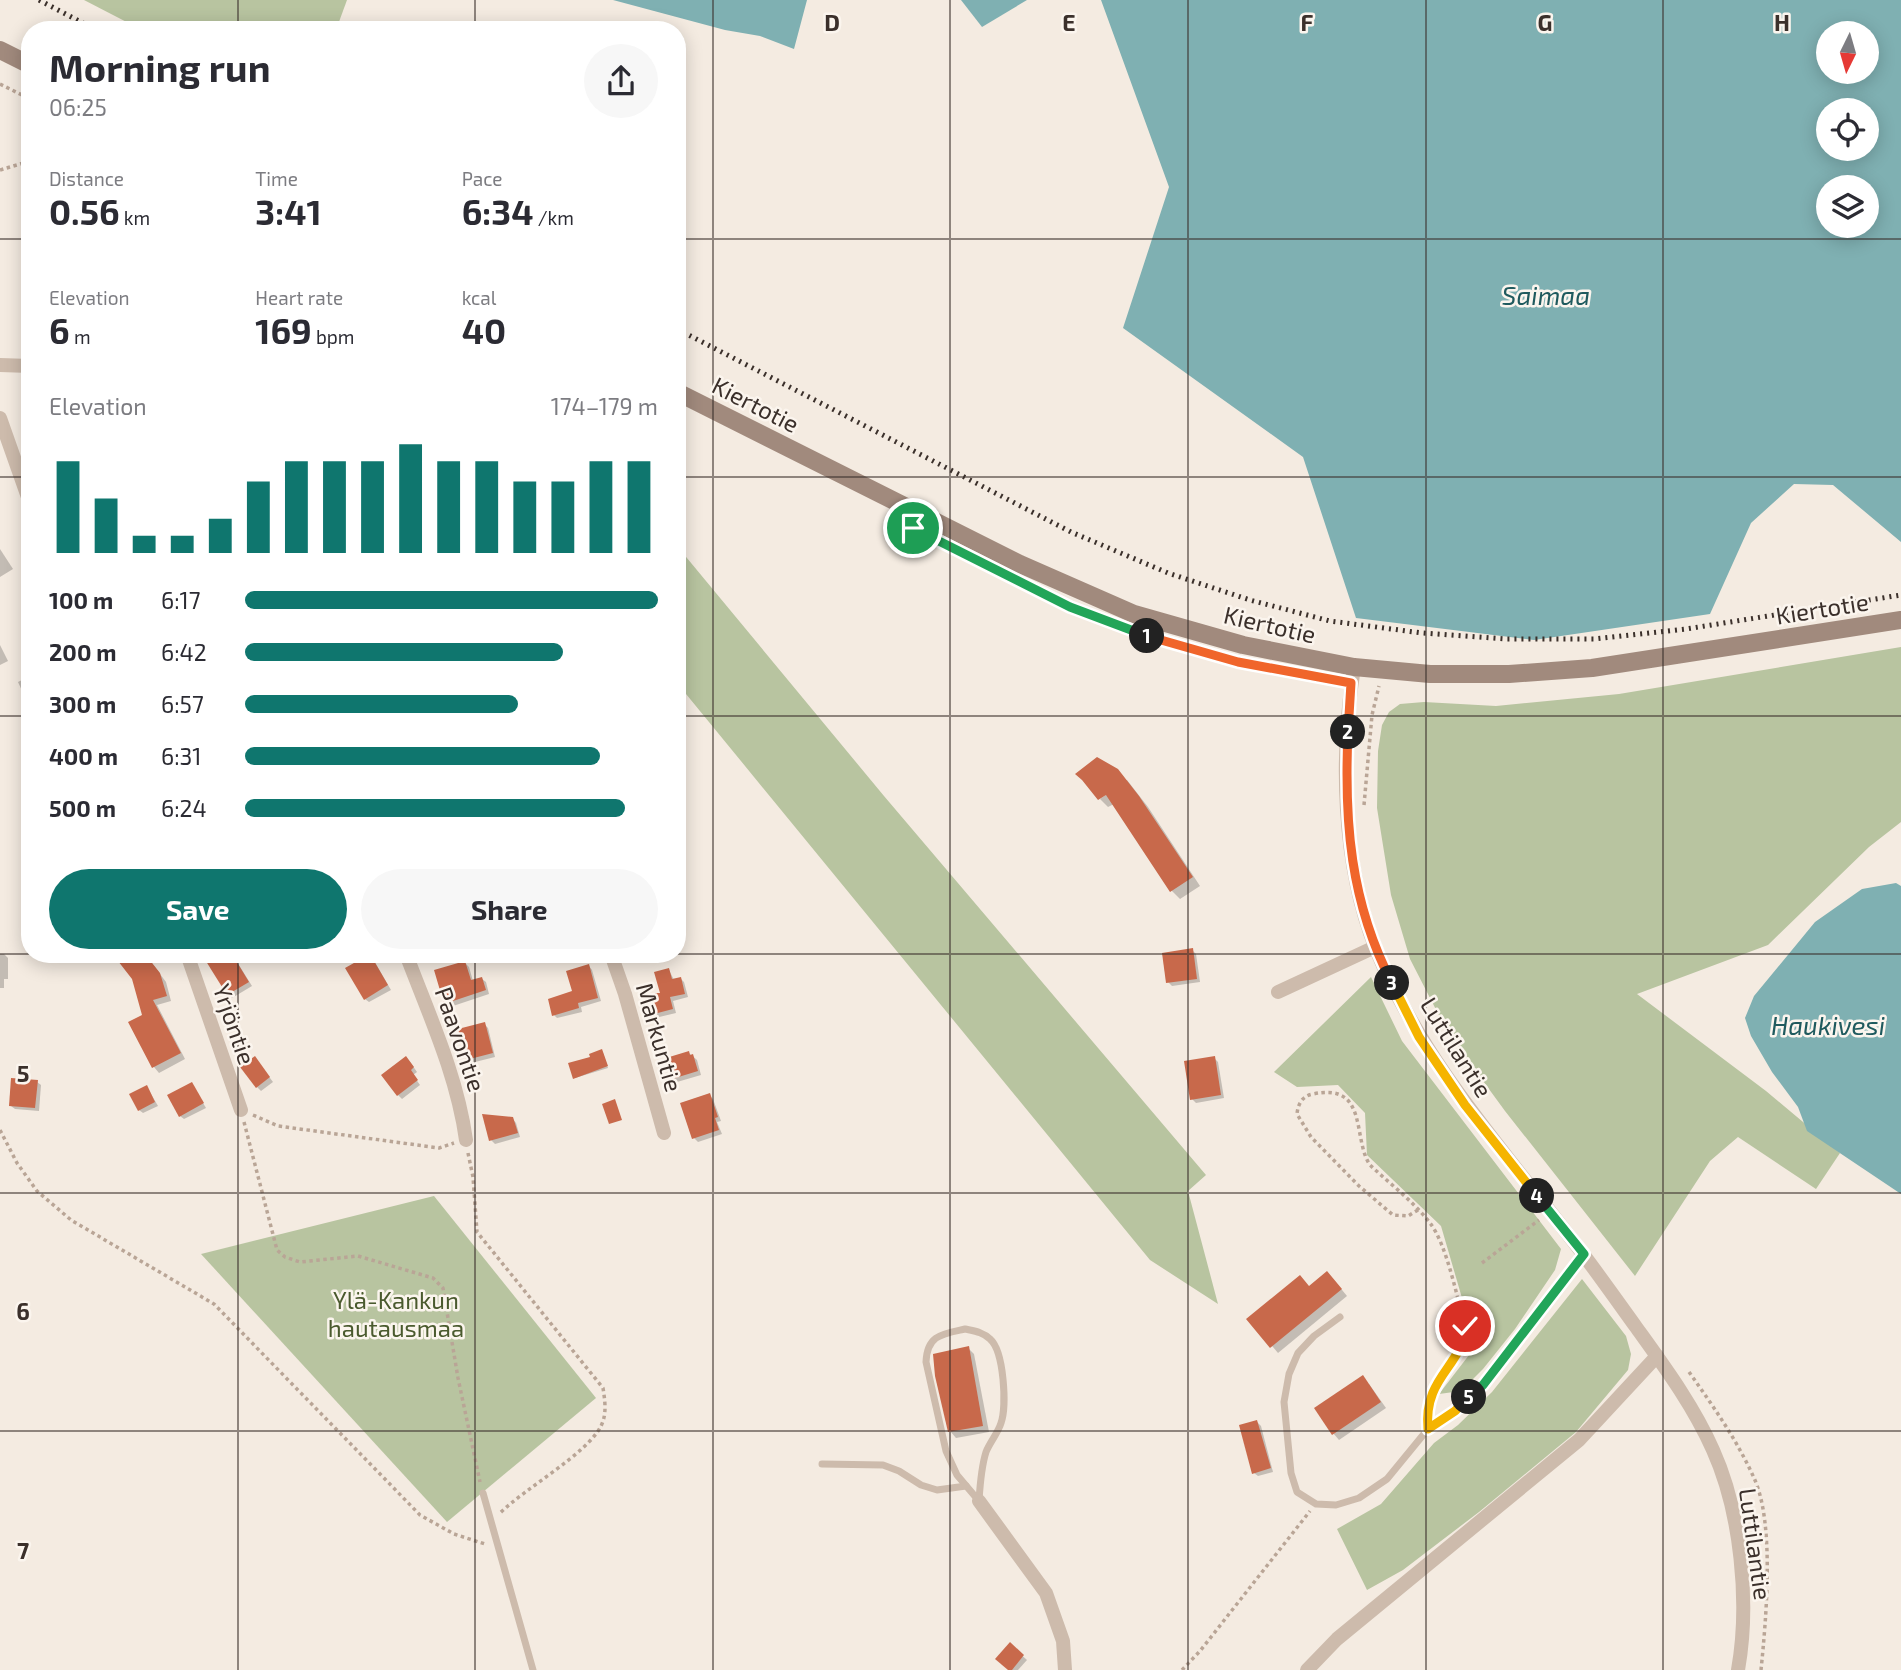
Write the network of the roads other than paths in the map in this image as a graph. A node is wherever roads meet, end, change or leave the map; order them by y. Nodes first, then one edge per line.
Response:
1 (0, 50) edge
2 (21, 60) edge
3 (0, 365) edge
4 (21, 366) edge
5 (686, 397) edge
6 (0, 418) edge
7 (21, 478) edge
8 (1901, 620) edge
9 (1354, 667) junction
10 (1375, 947) junction
11 (190, 963) edge
12 (409, 963) edge
13 (614, 963) edge
14 (1278, 992) dead end
15 (241, 1110) road end
16 (664, 1133) dead end
17 (466, 1140) road end
18 (1584, 1254) junction
19 (1340, 1317) dead end
20 (1657, 1356) junction
21 (822, 1464) dead end
22 (966, 1486) junction
23 (483, 1493) road end
24 (979, 1501) junction
25 (533, 1670) edge
26 (1065, 1670) edge
27 (1307, 1670) edge
28 (1738, 1670) edge

1 - 2 street
3 - 4 street
5 - 9 street, Kiertotie
6 - 7 street
8 - 9 street, Kiertotie
9 - 10 street, Luttilantie
10 - 14 street
10 - 18 street, Luttilantie
11 - 15 street, Yrjöntie
12 - 17 street, Paavontie
13 - 16 street, Markuntie
18 - 19 lane
18 - 20 street, Luttilantie
20 - 27 street
20 - 28 street, Luttilantie
21 - 22 lane
22 - 24 lane
22 - 24 lane
23 - 25 lane
24 - 26 street

